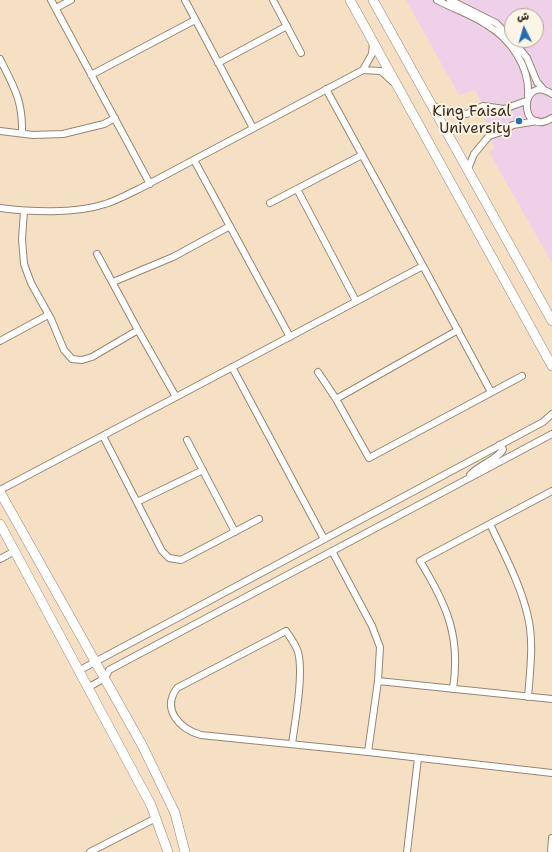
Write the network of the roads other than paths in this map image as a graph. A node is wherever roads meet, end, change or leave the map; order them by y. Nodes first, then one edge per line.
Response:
1 (51, 0) edge
2 (71, 0) edge
3 (185, 0) edge
4 (273, 0) edge
5 (350, 0) edge
6 (374, 0) edge
7 (437, 0) edge
8 (450, 0) edge
9 (56, 8) junction
10 (195, 20) junction
11 (287, 26) junction
12 (504, 32) edge
13 (373, 42) junction
14 (519, 48) edge
15 (301, 53) dead end
16 (0, 59) edge
17 (218, 63) junction
18 (363, 70) junction
19 (92, 75) junction
20 (397, 85) junction
21 (326, 89) junction
22 (544, 90) junction
23 (552, 94) edge
24 (527, 99) junction
25 (432, 105) junction
26 (115, 118) junction
27 (552, 118) edge
28 (537, 121) junction
29 (253, 128) junction
30 (0, 130) edge
31 (22, 133) junction
32 (362, 155) junction
33 (194, 160) junction
34 (468, 169) junction
35 (150, 184) junction
36 (297, 189) junction
37 (270, 203) dead end
38 (0, 208) edge
39 (24, 211) junction
40 (230, 226) junction
41 (98, 254) dead end
42 (423, 266) junction
43 (113, 282) junction
44 (356, 301) junction
45 (48, 315) junction
46 (552, 321) edge
47 (138, 330) junction
48 (458, 330) junction
49 (290, 337) junction
50 (0, 341) edge
51 (552, 366) edge
52 (232, 367) junction
53 (318, 372) dead end
54 (522, 376) dead end
55 (491, 392) junction
56 (176, 397) junction
57 (336, 400) junction
58 (552, 414) edge
59 (552, 434) edge
60 (103, 436) junction
61 (187, 440) dead end
62 (499, 445) junction
63 (203, 470) junction
64 (466, 479) junction
65 (0, 491) edge
66 (552, 491) edge
67 (137, 502) junction
68 (259, 519) dead end
69 (0, 524) edge
70 (490, 524) junction
71 (235, 532) junction
72 (324, 539) junction
73 (15, 551) junction
74 (332, 551) junction
75 (0, 559) edge
76 (95, 661) junction
77 (80, 670) junction
78 (104, 678) junction
79 (378, 681) junction
80 (89, 687) junction
81 (453, 689) junction
82 (528, 697) junction
83 (552, 699) edge
84 (292, 744) junction
85 (368, 752) junction
86 (418, 758) junction
87 (552, 773) edge
88 (156, 818) junction
89 (552, 838) edge
90 (90, 852) edge
91 (168, 852) edge
92 (185, 852) edge
93 (407, 852) edge
94 (551, 852) edge

1 - 9 street
2 - 9 street
3 - 10 street
4 - 11 street
5 - 13 main road
6 - 25 main road
7 - 24 street
8 - 12 street
9 - 19 street
10 - 17 street
10 - 19 street
11 - 15 street
11 - 17 street
13 - 18 street
13 - 20 main road
14 - 22 street
16 - 31 street
17 - 29 street
18 - 20 street
18 - 21 street
19 - 26 street
20 - 51 main road
21 - 29 street
21 - 32 street
22 - 23 street
22 - 24 street
24 - 25 street
24 - 28 street
25 - 34 main road
26 - 31 street
26 - 35 street
27 - 28 street
28 - 34 street
29 - 33 street
30 - 31 street
32 - 36 street
32 - 42 street
33 - 35 street
33 - 40 street
34 - 46 main road
35 - 39 street
36 - 37 street
36 - 44 street
38 - 39 street
39 - 45 street
40 - 43 street
40 - 49 street
41 - 43 street
42 - 44 street
42 - 48 street
43 - 47 street
44 - 49 street
45 - 47 street
45 - 50 street
47 - 56 street
48 - 55 street
48 - 57 street
49 - 52 street
52 - 56 street
52 - 72 street
53 - 57 street
54 - 55 street
55 - 57 street
56 - 60 street
58 - 62 street
59 - 64 street
60 - 65 street
60 - 67 street
61 - 63 street
62 - 64 street
62 - 72 street
63 - 67 street
63 - 71 street
64 - 74 street
65 - 76 main road
66 - 70 street
67 - 71 street
68 - 71 street
69 - 73 main road
70 - 81 street
70 - 82 street
72 - 76 street
73 - 75 street
73 - 77 main road
74 - 78 street
74 - 79 street
76 - 77 street
76 - 78 main road
77 - 80 main road
78 - 80 street
78 - 92 main road
79 - 81 street
79 - 85 street
80 - 88 main road
81 - 82 street
82 - 83 street
84 - 84 street
84 - 85 street
85 - 86 street
86 - 87 street
86 - 93 street
88 - 90 street
88 - 91 main road
89 - 94 street

